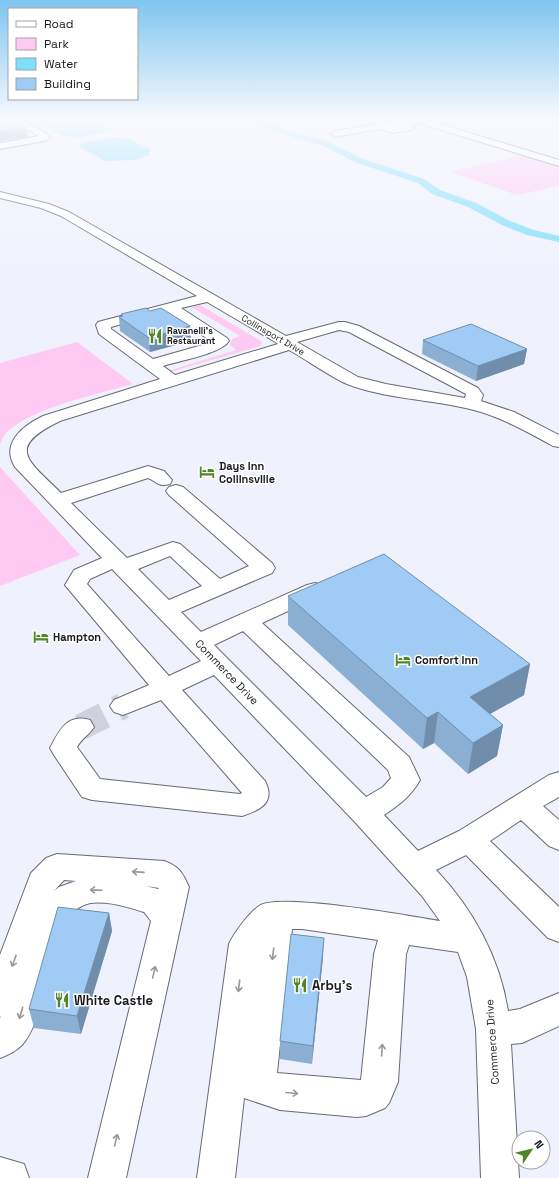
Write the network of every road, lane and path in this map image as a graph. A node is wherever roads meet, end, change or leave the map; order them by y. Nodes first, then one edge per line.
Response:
1 (0, 195) edge
2 (208, 297) junction
3 (169, 308) junction
4 (287, 343) junction
5 (150, 365) junction
6 (173, 381) junction
7 (471, 404) junction
8 (559, 442) edge
9 (59, 500) junction
10 (121, 563) junction
11 (334, 581) edge
12 (217, 588) junction
13 (166, 610) junction
14 (246, 621) junction
15 (198, 643) junction
16 (218, 663) junction
17 (165, 688) junction
18 (123, 706) tunnel mouth
19 (82, 727) tunnel mouth
20 (559, 783) edge
21 (523, 805) junction
22 (364, 813) junction
23 (559, 838) edge
24 (469, 839) junction
25 (415, 867) junction
26 (167, 919) junction
27 (559, 928) edge
28 (398, 929) junction
29 (470, 939) junction
30 (0, 1001) edge
31 (559, 1010) edge
32 (493, 1029) junction
33 (0, 1041) edge
34 (243, 1079) junction
35 (0, 1176) edge
36 (10, 1178) edge
37 (107, 1178) edge
38 (216, 1178) edge
39 (500, 1178) edge

1 - 2 street, Collinsport Drive
2 - 3 street
2 - 4 street, Collinsport Drive
3 - 5 street
3 - 5 street
4 - 6 street, Commerce Drive
4 - 7 street, Collinsport Drive
4 - 7 street, Commerce Drive
5 - 6 street
6 - 9 street, Commerce Drive
7 - 8 street, Collinsport Drive
9 - 10 street, Commerce Drive
9 - 12 street
10 - 12 street
10 - 13 street, Commerce Drive
10 - 17 street
11 - 14 street
12 - 13 street
13 - 15 street, Commerce Drive
14 - 15 street
14 - 22 street
15 - 16 street, Commerce Drive
16 - 17 street
16 - 22 street, Commerce Drive
17 - 18 street
17 - 19 street
20 - 21 street
21 - 23 street
21 - 24 street
22 - 25 street, Commerce Drive
24 - 25 street
24 - 27 street
25 - 29 street, Commerce Drive
26 -> 30 street
26 -> 33 street
37 -> 26 street
28 - 29 street
28 -> 34 street
34 -> 28 street
29 - 32 street, Commerce Drive
31 - 32 street
32 - 39 street, Commerce Drive
34 - 38 street
35 - 36 street

